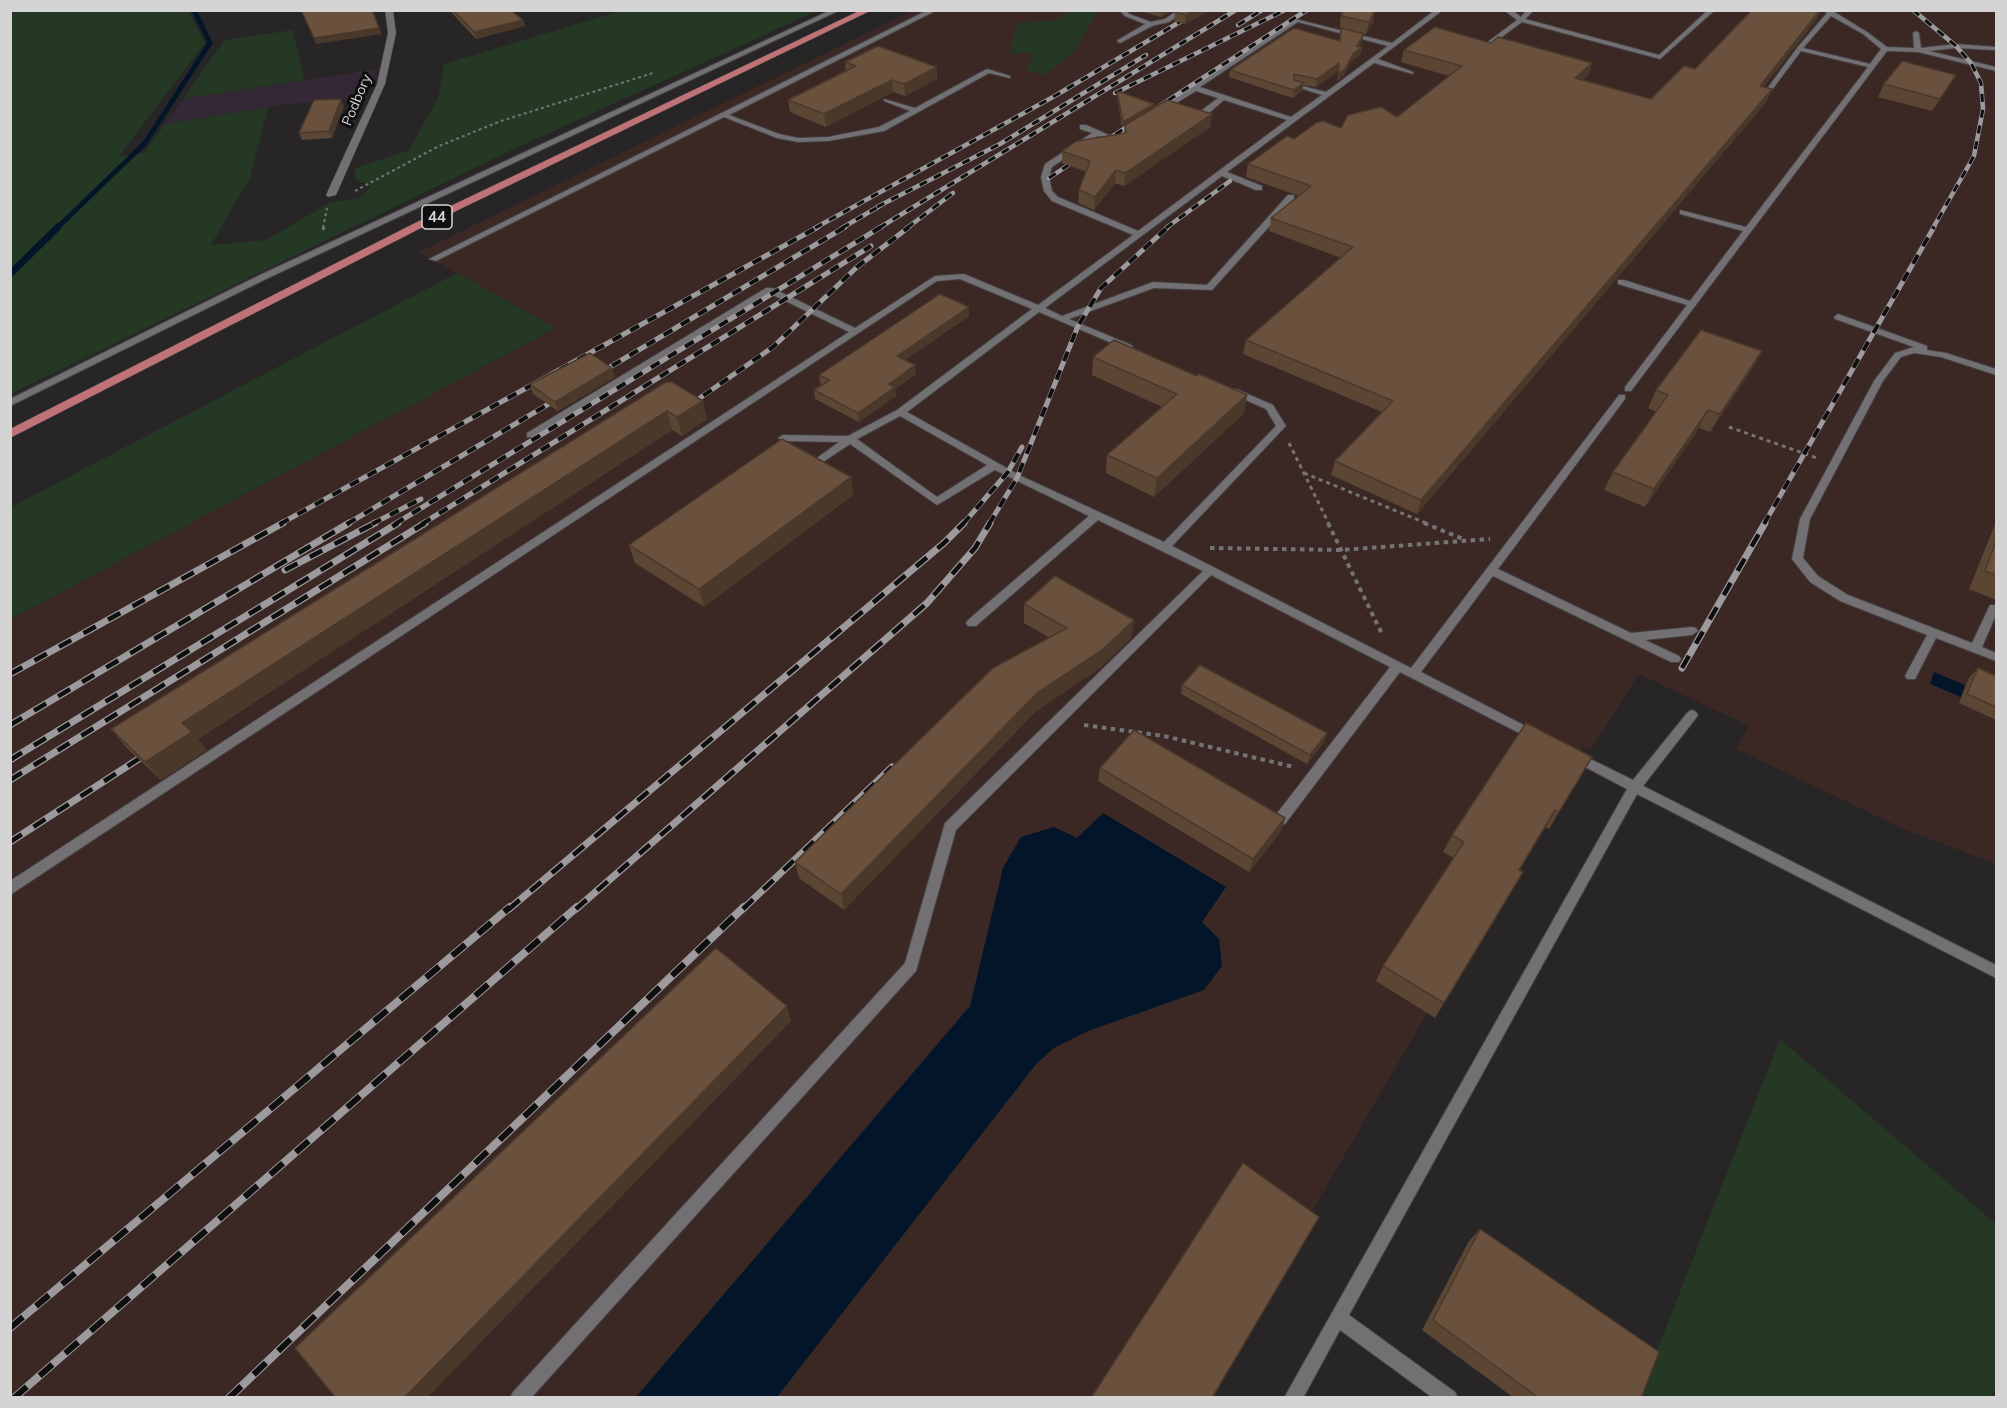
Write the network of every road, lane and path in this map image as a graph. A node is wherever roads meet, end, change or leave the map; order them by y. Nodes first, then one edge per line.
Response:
1 (389, 10) edge
2 (837, 10) edge
3 (868, 10) edge
4 (934, 10) edge
5 (1122, 10) edge
6 (1183, 10) edge
7 (1440, 10) edge
8 (1507, 10) edge
9 (1531, 10) edge
10 (1712, 10) edge
11 (1828, 12) edge
12 (1521, 20) junction
13 (1150, 24) junction
14 (1419, 26) junction
15 (1430, 29) edge
16 (1916, 33) dead end
17 (1463, 39) edge
18 (1120, 41) dead end
19 (1393, 45) junction
20 (1994, 48) dead end
21 (1799, 49) junction
22 (1885, 50) junction
23 (1918, 50) junction
24 (1373, 60) junction
25 (1349, 66) edge
26 (1872, 66) junction
27 (1361, 69) junction
28 (1996, 69) edge
29 (660, 71) dead end
30 (1412, 73) edge
31 (1008, 77) dead end
32 (1334, 77) edge
33 (1346, 81) junction
34 (1296, 85) edge
35 (1195, 88) junction
36 (1327, 94) junction
37 (1223, 97) junction
38 (1763, 98) edge
39 (886, 100) edge
40 (915, 110) junction
41 (724, 115) junction
42 (1200, 116) edge
43 (1293, 120) junction
44 (1083, 127) dead end
45 (1098, 133) junction
46 (1222, 173) junction
47 (1259, 188) edge
48 (331, 195) joint
49 (1291, 197) edge
50 (1683, 212) edge
51 (1748, 230) junction
52 (1139, 234) junction
53 (433, 259) dead end
54 (1621, 282) edge
55 (1692, 304) junction
56 (1040, 308) junction
57 (1838, 317) dead end
58 (1063, 318) junction
59 (855, 331) junction
60 (1142, 353) edge
61 (1942, 355) junction
62 (1996, 372) edge
63 (1217, 385) edge
64 (10, 403) edge
65 (900, 412) junction
66 (1281, 426) junction
67 (1730, 428) edge
68 (10, 434) edge
69 (531, 435) dead end
70 (783, 438) edge
71 (850, 439) junction
72 (1836, 464) junction
73 (814, 465) edge
74 (995, 465) junction
75 (1303, 472) junction
76 (1097, 515) junction
77 (1516, 537) junction
78 (1466, 540) junction
79 (1165, 547) junction
80 (1341, 550) junction
81 (1210, 570) junction
82 (1491, 570) junction
83 (1994, 608) dead end
84 (972, 623) dead end
85 (1692, 631) dead end
86 (1933, 633) junction
87 (1630, 637) junction
88 (1975, 649) junction
89 (1996, 657) edge
90 (1675, 658) dead end
91 (1398, 666) junction
92 (1413, 674) junction
93 (1911, 676) dead end
94 (1692, 715) dead end
95 (1050, 728) junction
96 (1545, 741) edge
97 (1566, 752) edge
98 (1313, 777) junction
99 (1635, 787) junction
100 (1280, 820) edge
101 (10, 889) edge
102 (1996, 972) edge
103 (1338, 1318) junction
104 (519, 1398) edge
105 (1293, 1398) edge
106 (1449, 1398) edge

1 - 48 street, Podbory
2 - 64 lane
3 - 68 main road, 44
4 - 41 lane
5 - 13 lane
6 - 13 lane
7 - 14 lane
8 - 12 lane
9 - 12 lane
10 - 12 lane
11 - 21 lane
11 - 22 lane
12 - 17 lane
13 - 18 lane
14 - 15 lane
14 - 19 lane
16 - 23 lane
19 - 24 lane
19 - 35 lane
20 - 23 lane
21 - 26 lane
21 - 38 lane
22 - 23 lane
22 - 26 lane
23 - 28 lane
24 - 27 lane
24 - 30 lane
25 - 27 lane
26 - 51 lane
27 - 33 lane
29 - 48 path
31 - 40 lane
32 - 33 lane
33 - 36 lane
34 - 36 lane
35 - 37 lane
35 - 45 lane
36 - 43 lane
37 - 42 lane
37 - 43 lane
39 - 40 lane
40 - 41 lane
41 - 53 lane
43 - 46 lane
44 - 45 lane
45 - 52 lane
46 - 47 lane
46 - 52 lane
49 - 58 lane
50 - 51 lane
51 - 55 lane
52 - 56 lane
54 - 55 lane
55 - 77 lane
56 - 58 lane
56 - 59 lane
56 - 65 lane
57 - 61 lane
58 - 60 lane
59 - 69 lane
59 - 101 lane
61 - 62 lane
61 - 72 lane
63 - 66 lane
65 - 71 lane
65 - 74 lane
66 - 75 path
66 - 79 lane
67 - 72 path
70 - 71 lane
71 - 73 lane
71 - 74 lane
72 - 86 lane
74 - 76 lane
75 - 78 path
75 - 80 path
76 - 79 lane
76 - 84 lane
77 - 78 path
77 - 82 lane
78 - 80 path
79 - 80 path
79 - 81 lane
80 - 91 path
81 - 91 lane
81 - 95 lane
82 - 87 lane
82 - 92 lane
83 - 88 lane
85 - 87 lane
86 - 88 lane
86 - 93 lane
87 - 90 lane
88 - 89 lane
91 - 92 lane
91 - 98 lane
92 - 96 lane
94 - 99 lane
95 - 98 path
95 - 104 lane
97 - 99 lane
98 - 100 lane
99 - 102 lane
99 - 103 lane
103 - 105 lane
103 - 106 lane

